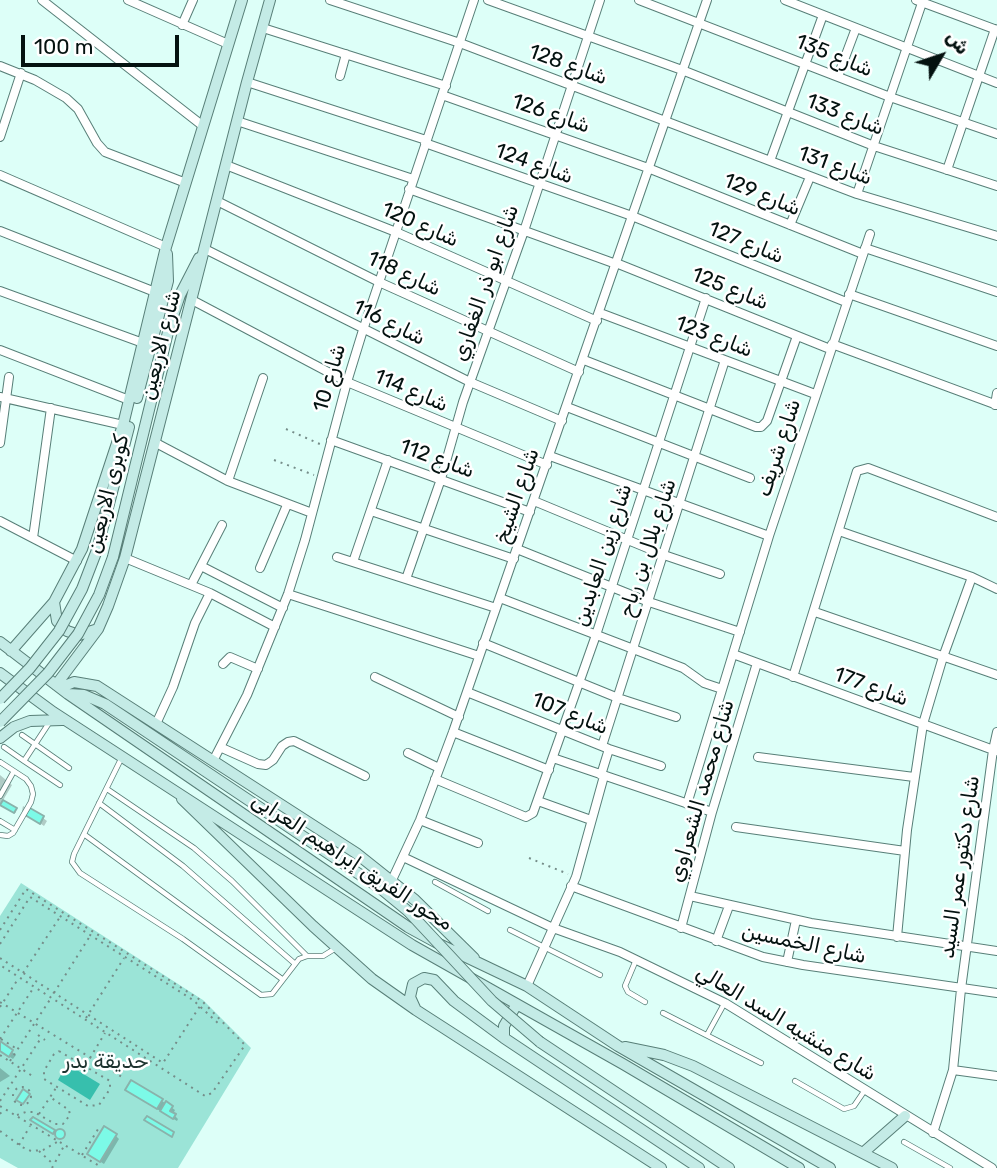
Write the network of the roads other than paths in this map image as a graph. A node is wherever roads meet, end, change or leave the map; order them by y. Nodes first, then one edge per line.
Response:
1 (42, 0) edge
2 (128, 0) edge
3 (193, 0) edge
4 (242, 0) edge
5 (270, 0) edge
6 (330, 0) edge
7 (473, 0) edge
8 (488, 0) edge
9 (600, 0) edge
10 (639, 0) edge
11 (707, 0) edge
12 (785, 0) edge
13 (921, 1) edge
14 (141, 3) edge
15 (823, 15) junction
16 (700, 22) junction
17 (182, 26) junction
18 (263, 28) junction
19 (856, 28) junction
20 (996, 29) edge
21 (589, 37) junction
22 (460, 43) junction
23 (228, 44) junction
24 (906, 49) junction
25 (346, 54) junction
26 (805, 63) junction
27 (0, 66) edge
28 (682, 70) junction
29 (21, 73) junction
30 (340, 76) dead end
31 (838, 76) junction
32 (979, 76) junction
33 (247, 82) junction
34 (997, 83) edge
35 (572, 85) junction
36 (446, 86) junction
37 (442, 95) junction
38 (890, 97) junction
39 (787, 112) junction
40 (664, 120) junction
41 (237, 121) junction
42 (962, 122) junction
43 (203, 126) junction
44 (555, 134) junction
45 (997, 134) edge
46 (0, 137) edge
47 (426, 142) junction
48 (874, 146) junction
49 (770, 161) junction
50 (226, 165) junction
51 (648, 168) junction
52 (947, 170) junction
53 (0, 175) edge
54 (810, 177) junction
55 (413, 179) junction
56 (186, 183) junction
57 (538, 184) junction
58 (997, 186) edge
59 (409, 190) junction
60 (857, 194) junction
61 (217, 201) junction
62 (632, 216) junction
63 (790, 225) junction
64 (0, 231) edge
65 (524, 231) junction
66 (396, 232) junction
67 (870, 233) dead end
68 (997, 236) edge
69 (166, 247) junction
70 (205, 249) junction
71 (864, 251) junction
72 (616, 264) junction
73 (379, 282) junction
74 (505, 282) junction
75 (0, 291) edge
76 (155, 292) junction
77 (997, 292) edge
78 (706, 298) junction
79 (848, 298) junction
80 (192, 300) junction
81 (598, 317) junction
82 (363, 330) junction
83 (488, 332) junction
84 (797, 335) junction
85 (143, 343) junction
86 (690, 346) junction
87 (831, 346) junction
88 (997, 346) edge
89 (0, 350) edge
90 (584, 360) junction
91 (725, 360) junction
92 (579, 372) junction
93 (9, 377) dead end
94 (263, 378) dead end
95 (780, 381) junction
96 (346, 382) junction
97 (470, 382) junction
98 (997, 393) edge
99 (815, 394) junction
100 (673, 395) junction
101 (3, 398) edge
102 (129, 400) junction
103 (996, 405) edge
104 (567, 407) junction
105 (51, 408) junction
106 (710, 409) junction
107 (562, 421) junction
108 (123, 425) junction
109 (456, 429) junction
110 (658, 442) junction
111 (0, 443) edge
112 (156, 443) junction
113 (330, 444) junction
114 (696, 457) junction
115 (388, 460) junction
116 (548, 461) junction
117 (750, 478) dead end
118 (440, 480) junction
119 (228, 481) junction
120 (642, 490) junction
121 (534, 501) junction
122 (680, 504) junction
123 (287, 505) junction
124 (371, 511) junction
125 (530, 512) junction
126 (312, 513) junction
127 (997, 517) edge
128 (0, 521) edge
129 (222, 525) dead end
130 (423, 528) junction
131 (839, 531) junction
132 (769, 536) junction
133 (33, 538) junction
134 (627, 539) junction
135 (517, 549) junction
136 (664, 555) junction
137 (337, 557) dead end
138 (125, 558) junction
139 (514, 559) junction
140 (76, 561) junction
141 (354, 562) junction
142 (201, 566) junction
143 (260, 568) dead end
144 (720, 574) dead end
145 (972, 577) junction
146 (406, 579) junction
147 (191, 585) junction
148 (612, 587) junction
149 (996, 587) edge
150 (210, 593) junction
151 (288, 594) junction
152 (500, 598) junction
153 (54, 602) junction
154 (649, 602) junction
155 (282, 608) junction
156 (496, 608) junction
157 (815, 612) junction
158 (275, 627) junction
159 (98, 629) junction
160 (740, 632) junction
161 (0, 634) edge
162 (596, 635) junction
163 (0, 642) edge
164 (483, 643) junction
165 (633, 650) junction
166 (11, 651) junction
167 (733, 654) junction
168 (479, 656) junction
169 (943, 657) junction
170 (757, 663) junction
171 (223, 664) dead end
172 (258, 669) junction
173 (0, 673) edge
174 (997, 675) edge
175 (375, 677) dead end
176 (793, 677) junction
177 (580, 682) junction
178 (61, 689) junction
179 (722, 689) junction
180 (467, 692) junction
181 (618, 698) junction
182 (0, 699) edge
183 (459, 717) junction
184 (676, 717) dead end
185 (51, 719) junction
186 (73, 724) junction
187 (156, 724) junction
188 (923, 724) junction
189 (563, 730) junction
190 (2, 732) edge
191 (453, 732) junction
192 (997, 732) edge
193 (22, 735) dead end
194 (35, 744) junction
195 (222, 748) junction
196 (606, 748) junction
197 (995, 751) edge
198 (408, 753) dead end
199 (123, 756) junction
200 (758, 757) dead end
201 (553, 758) junction
202 (24, 761) junction
203 (213, 761) junction
204 (0, 762) edge
205 (661, 766) dead end
206 (69, 768) dead end
207 (439, 768) junction
208 (549, 770) junction
209 (15, 771) junction
210 (365, 776) dead end
211 (602, 776) junction
212 (914, 777) junction
213 (435, 779) junction
214 (60, 785) dead end
215 (170, 786) junction
216 (107, 789) junction
217 (0, 796) edge
218 (538, 801) junction
219 (99, 803) junction
220 (687, 804) junction
221 (712, 812) junction
222 (420, 820) junction
223 (592, 820) junction
224 (0, 821) edge
225 (736, 827) dead end
226 (15, 830) junction
227 (0, 835) edge
228 (85, 835) junction
229 (478, 843) dead end
230 (905, 851) junction
231 (403, 857) junction
232 (392, 880) junction
233 (435, 882) dead end
234 (460, 884) junction
235 (571, 887) junction
236 (457, 894) junction
237 (690, 896) junction
238 (729, 906) junction
239 (488, 911) dead end
240 (796, 920) junction
241 (553, 928) junction
242 (681, 928) junction
243 (510, 930) dead end
244 (897, 937) junction
245 (716, 941) junction
246 (967, 946) junction
247 (544, 947) junction
248 (337, 948) junction
249 (997, 950) edge
250 (307, 956) junction
251 (636, 959) junction
252 (295, 962) junction
253 (478, 962) junction
254 (787, 962) junction
255 (600, 975) dead end
256 (282, 979) junction
257 (527, 986) junction
258 (961, 989) junction
259 (997, 993) edge
260 (645, 1002) dead end
261 (724, 1003) junction
262 (520, 1005) junction
263 (416, 1010) junction
264 (663, 1013) dead end
265 (707, 1035) junction
266 (504, 1038) junction
267 (618, 1046) junction
268 (761, 1063) dead end
269 (953, 1070) junction
270 (997, 1076) edge
271 (795, 1081) dead end
272 (865, 1090) junction
273 (905, 1116) junction
274 (933, 1133) junction
275 (904, 1142) dead end
276 (864, 1152) junction
277 (661, 1168) edge
278 (699, 1168) edge
279 (729, 1168) edge
280 (799, 1168) edge
281 (830, 1168) edge
282 (892, 1168) edge
283 (950, 1168) edge
284 (992, 1168) edge

1 - 43 street
2 - 14 street
3 - 17 street
4 - 23 main road, شارع الاربعين
5 - 18 main road, شارع الاربعين
6 - 22 street, شارع 128
7 - 22 street, شارع 10
8 - 21 street, شارع 133
9 - 21 street, شارع ابو ذر الغفاري
10 - 16 street, شارع 135
11 - 16 street, شارع الشيخ
12 - 15 street
13 - 20 street
13 - 24 street
14 - 17 street
15 - 19 street
15 - 26 street
16 - 26 street, شارع 135
16 - 28 street, شارع الشيخ
17 - 23 street
18 - 25 street
18 - 33 main road, شارع الاربعين
19 - 24 street
19 - 31 street
20 - 32 street
21 - 28 street, شارع 133
21 - 35 street, شارع ابو ذر الغفاري
22 - 35 street, شارع 128
22 - 36 street, شارع 10
23 - 43 main road, شارع الاربعين
24 - 32 street
24 - 38 street
25 - 30 street
25 - 36 street
26 - 31 street, شارع 135
26 - 39 street
27 - 29 street
28 - 39 street, شارع 133
28 - 40 street, شارع الشيخ
29 - 46 street
29 - 56 street
31 - 38 street, شارع 135
32 - 34 street
32 - 42 street
33 - 41 main road, شارع الاربعين
33 - 47 street, شارع 124
35 - 40 street, شارع 128
35 - 44 street, شارع ابو ذر الغفاري
36 - 37 street, شارع 10
37 - 44 street, شارع 126
37 - 47 street, شارع 10
38 - 42 street, شارع 135
38 - 48 street
39 - 48 street, شارع 133
39 - 49 street
40 - 49 street, شارع 131
40 - 51 street, شارع الشيخ
41 - 50 main road, شارع الاربعين
41 - 55 street
42 - 45 street, شارع 135
42 - 52 street
43 - 56 main road, شارع الاربعين
44 - 51 street, شارع 126
44 - 57 street, شارع ابو ذر الغفاري
47 - 55 street, شارع 10
47 - 57 street, شارع 124
48 - 52 street, شارع 133
48 - 60 street
49 - 54 street, شارع 131
50 - 61 main road, شارع الاربعين
50 - 66 street, شارع 120
51 - 62 street, شارع الشيخ
51 - 63 street, شارع 129
52 - 58 street, شارع 133
53 - 69 street
54 - 60 street, شارع 131
54 - 63 street
55 - 59 street, شارع 10
56 - 69 main road, شارع الاربعين
57 - 62 street, شارع 124
57 - 65 street, شارع ابو ذر الغفاري
59 - 65 street, شارع 125
59 - 66 street, شارع 10
60 - 68 street, شارع 131
61 - 70 main road, شارع الاربعين
61 - 73 street, شارع 118
62 - 72 street, شارع الشيخ
62 - 79 street, شارع 127
63 - 71 street, شارع 129
64 - 76 street
65 - 72 street, شارع 125
65 - 74 street, شارع ابو ذر الغفاري
66 - 73 street, شارع 10
66 - 74 street, شارع 120
67 - 71 street
69 - 76 main road, شارع الاربعين
69 - 182 main road, كوبرى الاربعين, bridge
70 - 80 main road, شارع الاربعين
70 - 82 street, شارع 116
70 - 190 main road, كوبرى الاربعين, bridge
71 - 77 street, شارع 129
71 - 79 street, شارع شريف
72 - 78 street, شارع 125
72 - 81 street, شارع الشيخ
73 - 82 street, شارع 10
73 - 83 street, شارع 118
74 - 81 street, شارع 120
74 - 83 street, شارع ابو ذر الغفاري
75 - 85 street
76 - 85 main road, شارع الاربعين
78 - 84 street, شارع 125
78 - 86 street, شارع زين العابدين
79 - 87 street, شارع شريف
79 - 88 street, شارع 127
80 - 96 street, شارع 114
80 - 112 main road, شارع الاربعين
81 - 86 street, شارع 123
81 - 90 street, شارع الشيخ
82 - 96 street, شارع 10
82 - 97 street, شارع 116
83 - 92 street, شارع 118
83 - 97 street, شارع ابو ذر الغفاري
84 - 87 street, شارع 125
84 - 95 street
85 - 102 main road, شارع الاربعين
86 - 91 street, شارع 123
86 - 100 street, شارع زين العابدين
87 - 99 street, شارع شريف
87 - 103 street, شارع 125
89 - 102 street
90 - 92 street, شارع الشيخ
90 - 100 street
91 - 95 street, شارع 123
91 - 106 street, شارع بلال بن رباح
92 - 104 street, شارع الشيخ
93 - 101 street
94 - 119 street
95 - 99 street, شارع 123
95 - 106 street
96 - 109 street, شارع 114
96 - 113 street, شارع 10
97 - 107 street, شارع 116
97 - 109 street, شارع ابو ذر الغفاري
98 - 103 street
99 - 132 street, شارع شريف
100 - 106 street
100 - 110 street, شارع زين العابدين
101 - 105 street
101 - 111 street
102 - 108 main road, شارع الاربعين
104 - 107 street, شارع الشيخ
104 - 110 street
105 - 108 street
105 - 133 street
106 - 114 street, شارع بلال بن رباح
107 - 116 street, شارع الشيخ
108 - 140 main road, شارع الاربعين
109 - 116 street, شارع 114
109 - 118 street, شارع ابو ذر الغفاري
110 - 114 street
110 - 120 street, شارع زين العابدين
112 - 119 street
112 - 138 main road, شارع الاربعين
113 - 115 street, شارع 112
113 - 126 street, شارع 10
114 - 117 street
114 - 122 street, شارع بلال بن رباح
115 - 118 street, شارع 112
115 - 124 street
116 - 120 street, شارع 114
116 - 121 street, شارع الشيخ
118 - 125 street, شارع 112
118 - 130 street, شارع ابو ذر الغفاري
119 - 123 street
120 - 122 street, شارع 114
120 - 134 street, شارع زين العابدين
121 - 125 street, شارع الشيخ
121 - 134 street
122 - 132 street, شارع 114
122 - 136 street, شارع بلال بن رباح
123 - 126 street
123 - 143 street
124 - 130 street
124 - 141 street
125 - 135 street, شارع الشيخ
126 - 151 street, شارع 10
127 - 131 street
128 - 133 street
129 - 142 street
130 - 139 street
130 - 146 street, شارع ابو ذر الغفاري
131 - 145 street
131 - 157 street
132 - 160 street, شارع شريف
133 - 140 street
134 - 136 street
134 - 148 street, شارع زين العابدين
135 - 139 street, شارع الشيخ
135 - 148 street
136 - 144 street
136 - 154 street, شارع بلال بن رباح
137 - 141 street
138 - 147 street
138 - 159 main road, شارع الاربعين
139 - 152 street, شارع الشيخ
140 - 153 main road, شارع الاربعين
141 - 146 street
142 - 147 street
142 - 155 street
145 - 149 street
145 - 169 street
146 - 156 street
147 - 150 street
148 - 154 street
148 - 162 street, شارع زين العابدين
150 - 158 street
150 - 187 street
151 - 155 street, شارع 10
151 - 168 street
152 - 156 street, شارع الشيخ
152 - 162 street
153 - 159 main road
153 - 166 main road, شارع الاربعين
154 - 160 street
154 - 165 street, شارع بلال بن رباح
155 - 158 street, شارع 10
156 - 164 street, شارع الشيخ
157 - 169 street
157 - 176 street
158 - 172 street, شارع 10
159 - 178 main road, شارع الاربعين
160 - 167 street, شارع شريف
161 - 166 street
162 - 165 street
162 - 177 street, شارع زين العابدين
163 - 166 main road, محور الفريق إبراهيم العرابى
164 - 168 street, شارع الشيخ
164 - 177 street
165 - 179 street
165 - 181 street, شارع بلال بن رباح
166 - 178 main road, محور الفريق إبراهيم العرابى
167 - 170 street, شارع 177
167 - 179 street, شارع شريف
168 - 180 street, شارع الشيخ
169 - 174 street
169 - 188 street
170 - 176 street, شارع 177
170 - 221 street, شارع محمد الشعراوي
171 - 172 street
172 - 195 street, شارع 10
173 - 186 main road, محور الفريق إبراهيم العرابى
175 - 183 street
176 - 188 street, شارع 177
177 - 181 street
177 - 189 street, شارع زين العابدين
178 - 187 main road
178 - 253 main road, محور الفريق إبراهيم العرابى
178 - 279 main road, bridge
179 - 220 street, شارع شريف
180 - 183 street, شارع الشيخ
180 - 189 street, شارع 107
181 - 184 street
181 - 196 street, شارع بلال بن رباح
183 - 191 street, شارع الشيخ
185 - 186 main road
185 - 190 main road
185 - 194 lane
186 - 199 main road, محور الفريق إبراهيم العرابى
187 - 203 main road
188 - 197 street, شارع 177
188 - 212 street
189 - 196 street, شارع 107
189 - 201 street, شارع زين العابدين
190 - 202 lane
191 - 207 street, شارع الشيخ
191 - 208 street
192 - 197 street, شارع دكتور عمر السيد
193 - 194 lane
194 - 202 lane
194 - 206 lane
195 - 203 street, شارع 10
195 - 210 street
196 - 205 street, شارع 107
196 - 211 street, شارع بلال بن رباح
197 - 246 street, شارع دكتور عمر السيد
198 - 207 street
199 - 215 main road, محور الفريق إبراهيم العرابى
199 - 216 lane
200 - 212 street
201 - 208 street, شارع زين العابدين
201 - 211 street
202 - 214 lane
203 - 232 main road
204 - 209 lane
207 - 213 street, شارع الشيخ
208 - 218 street, شارع زين العابدين
209 - 217 lane
209 - 226 lane
211 - 220 street
211 - 223 street, شارع بلال بن رباح
212 - 230 street
213 - 218 street, شارع زين العابدين
213 - 222 street, شارع الشيخ
215 - 248 main road
215 - 262 main road, محور الفريق إبراهيم العرابى
216 - 219 lane
216 - 250 lane
218 - 223 street
219 - 228 lane
219 - 252 lane
220 - 221 street
221 - 237 street, شارع محمد الشعراوي
222 - 229 street
222 - 231 street, شارع الشيخ
223 - 235 street, شارع بلال بن رباح
224 - 226 lane
225 - 230 street
226 - 227 lane
228 - 256 lane
228 - 256 lane
230 - 244 street
231 - 232 street, شارع الشيخ
231 - 234 street, شارع منشيه السد العالي
232 - 253 main road
233 - 236 lane
234 - 236 lane
234 - 241 street, شارع منشيه السد العالي
235 - 241 street, شارع بلال بن رباح
235 - 242 street, شارع الخمسين
236 - 239 lane
237 - 238 street, شارع الخمسين
237 - 242 street, شارع محمد الشعراوي
238 - 240 street, شارع الخمسين
238 - 245 street
240 - 244 street, شارع الخمسين
240 - 254 street
241 - 247 street, شارع بلال بن رباح
241 - 251 street, شارع منشيه السد العالي
242 - 245 street, شارع الخمسين
243 - 247 lane
244 - 246 street, شارع الخمسين
245 - 254 street, شارع الخمسين
246 - 249 street, شارع الخمسين
246 - 258 street, شارع دكتور عمر السيد
247 - 255 lane
247 - 257 street, شارع بلال بن رباح
248 - 250 lane
248 - 263 main road
250 - 252 lane
251 - 260 lane
251 - 261 street, شارع منشيه السد العالي
252 - 256 lane
253 - 257 main road, محور الفريق إبراهيم العرابى
254 - 258 street, شارع الخمسين
257 - 267 main road, محور الفريق إبراهيم العرابى
258 - 259 street, شارع الخمسين
258 - 269 street, شارع دكتور عمر السيد
261 - 265 lane
261 - 272 street, شارع منشيه السد العالي
262 - 266 main road
262 - 280 main road, محور الفريق إبراهيم العرابى
263 - 266 main road
263 - 277 main road
264 - 265 lane
265 - 268 lane
266 - 278 main road
267 - 276 main road
267 - 281 main road, محور الفريق إبراهيم العرابى
269 - 270 street
269 - 274 street, شارع دكتور عمر السيد
271 - 272 lane
272 - 273 street, شارع منشيه السد العالي
273 - 274 street, شارع منشيه السد العالي
273 - 276 main road
274 - 284 street, شارع منشيه السد العالي
275 - 283 lane
276 - 282 main road

